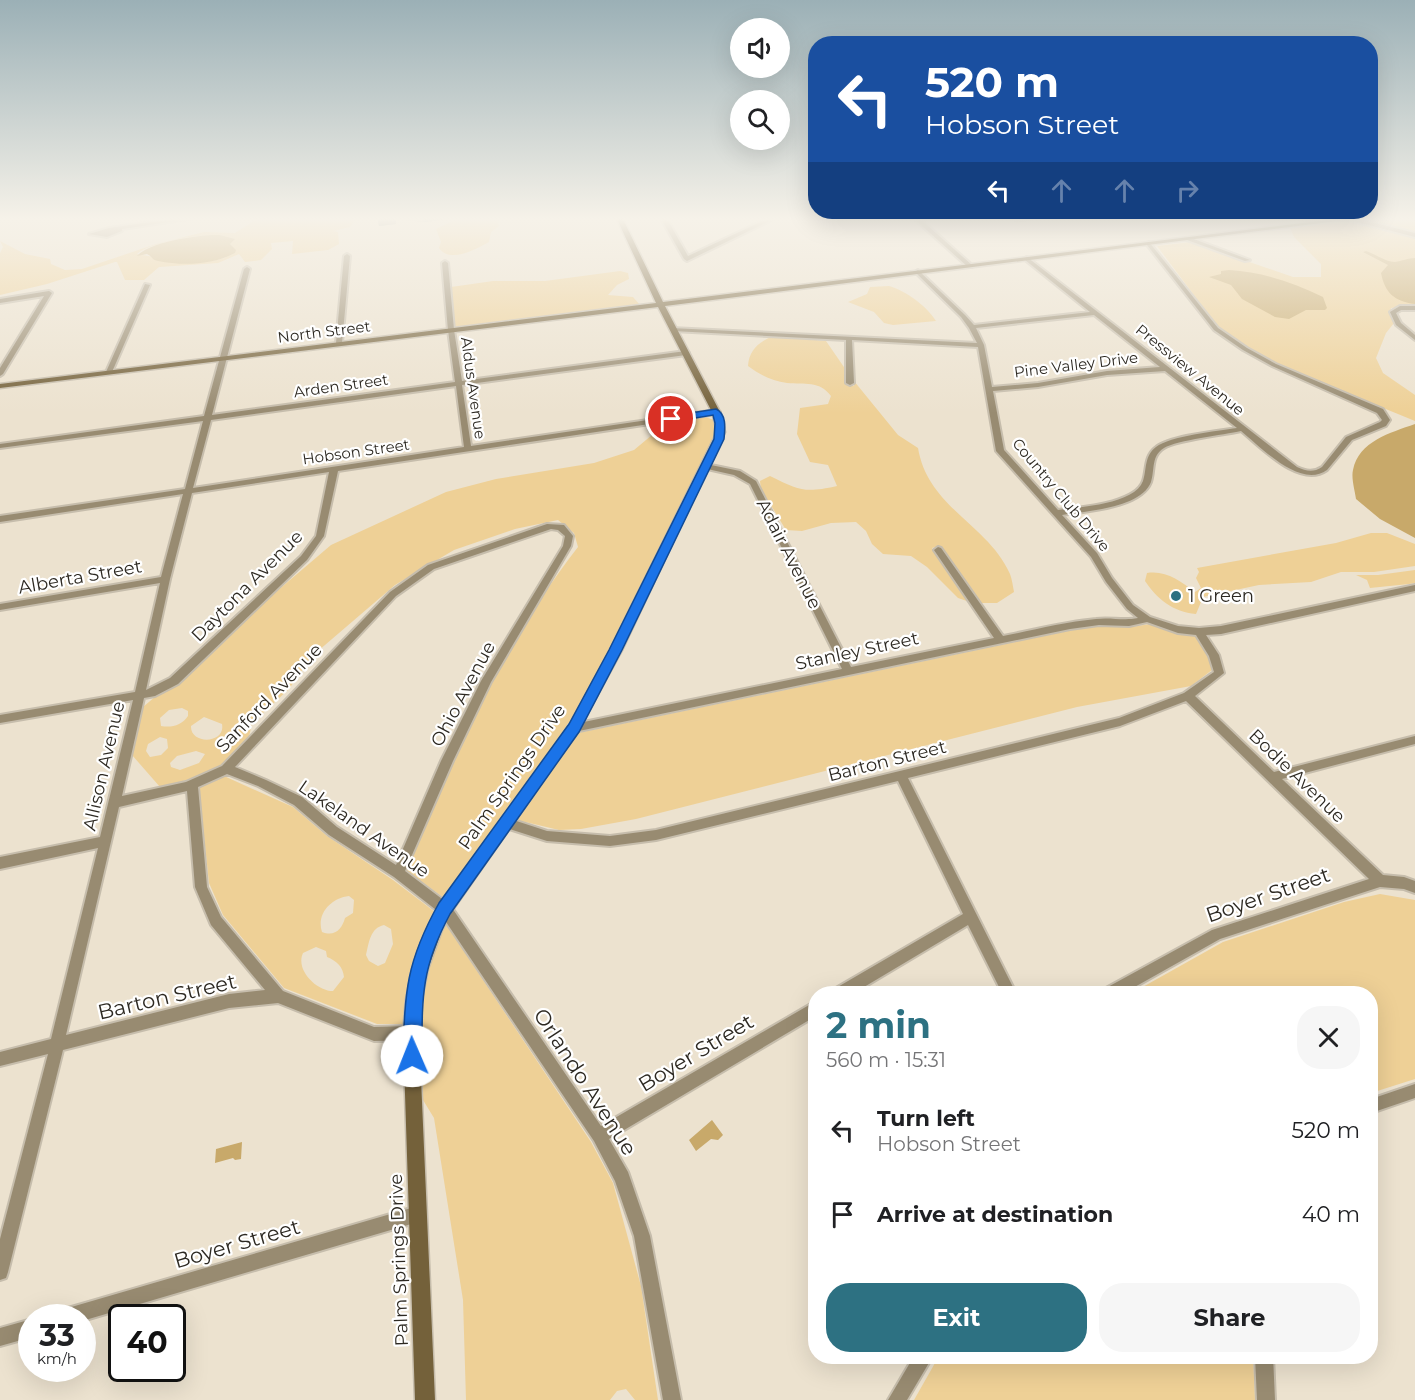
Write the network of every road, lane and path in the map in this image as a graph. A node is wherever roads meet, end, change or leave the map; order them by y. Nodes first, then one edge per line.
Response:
1 (243, 282) edge
2 (345, 282) edge
3 (447, 282) edge
4 (650, 282) edge
5 (835, 282) edge
6 (928, 282) edge
7 (1056, 282) edge
8 (1179, 282) edge
9 (147, 285) dead end
10 (0, 301) edge
11 (660, 304) junction
12 (1415, 308) edge
13 (1095, 313) junction
14 (972, 327) junction
15 (673, 329) junction
16 (451, 330) junction
17 (1413, 337) edge
18 (849, 338) junction
19 (339, 343) junction
20 (981, 345) junction
21 (686, 353) junction
22 (222, 358) junction
23 (1166, 369) junction
24 (110, 372) junction
25 (0, 374) edge
26 (459, 383) junction
27 (850, 383) dead end
28 (0, 386) edge
29 (990, 389) junction
30 (716, 412) junction
31 (206, 418) junction
32 (1242, 429) junction
33 (0, 446) edge
34 (468, 449) junction
35 (706, 466) junction
36 (334, 469) junction
37 (189, 490) junction
38 (1057, 513) junction
39 (0, 519) edge
40 (569, 536) joint
41 (938, 550) dead end
42 (165, 579) junction
43 (1415, 588) edge
44 (0, 607) edge
45 (1147, 619) junction
46 (1199, 632) junction
47 (1000, 640) junction
48 (848, 672) junction
49 (140, 694) junction
50 (1188, 696) junction
51 (0, 720) edge
52 (574, 728) junction
53 (1415, 740) edge
54 (226, 769) junction
55 (901, 776) junction
56 (1273, 777) junction
57 (192, 785) junction
58 (114, 803) junction
59 (507, 823) junction
60 (105, 840) junction
61 (0, 863) edge
62 (398, 873) junction
63 (1380, 882) junction
64 (1415, 887) edge
65 (445, 909) junction
66 (970, 917) junction
67 (853, 986) edge
68 (1005, 986) edge
69 (1124, 986) edge
70 (278, 996) junction
71 (808, 1013) edge
72 (411, 1034) junction
73 (57, 1045) junction
74 (0, 1059) edge
75 (1415, 1091) edge
76 (1378, 1104) edge
77 (599, 1136) junction
78 (418, 1214) junction
79 (0, 1272) edge
80 (96, 1309) edge
81 (18, 1332) edge
82 (0, 1337) edge
83 (919, 1364) edge
84 (1264, 1364) edge
85 (424, 1400) edge
86 (672, 1400) edge
87 (897, 1400) edge
88 (1266, 1400) edge

1 - 22 street, Allison Avenue
2 - 19 street
3 - 16 street, Aldus Avenue
4 - 11 street, Palm Springs Drive
5 - 11 street, North Street
6 - 14 street, Country Club Drive
7 - 13 street, Pressview Avenue
8 - 32 street, Pressview Avenue
9 - 24 street
10 - 25 street
11 - 15 street, Palm Springs Drive
11 - 16 street, North Street
12 - 17 street
13 - 14 street
13 - 23 street, Pressview Avenue
14 - 20 street, Country Club Drive
15 - 18 street
15 - 21 street, Palm Springs Drive
16 - 19 street, North Street
16 - 26 street, Aldus Avenue
18 - 20 street
18 - 27 street
19 - 22 street, North Street
20 - 29 street, Country Club Drive
21 - 26 street, Arden Street
21 - 30 street, Palm Springs Drive
22 - 24 street, North Street
22 - 31 street, Allison Avenue
23 - 29 street, Pine Valley Drive
23 - 32 street, Pressview Avenue
24 - 28 street, North Street
26 - 31 street, Arden Street
26 - 34 street, Aldus Avenue
29 - 38 street, Country Club Drive
30 - 34 street, Hobson Street
30 - 35 street, Palm Springs Drive
31 - 33 street, Arden Street
31 - 37 street, Allison Avenue
32 - 38 street
34 - 36 street, Hobson Street
35 - 48 street, Adair Avenue
35 - 52 street, Palm Springs Drive
36 - 37 street, Hobson Street
36 - 49 street, Daytona Avenue
37 - 39 street, Hobson Street
37 - 42 street, Allison Avenue
38 - 45 street, Country Club Drive
40 - 54 street, Sanford Avenue
40 - 62 street, Ohio Avenue
41 - 47 street
42 - 44 street, Alberta Street
42 - 49 street, Allison Avenue
43 - 46 street, Country Club Drive
45 - 46 street, Country Club Drive
45 - 47 street, Stanley Street
46 - 50 street, Barton Street
47 - 48 street, Stanley Street
48 - 52 street, Stanley Street
49 - 51 street, Daytona Avenue
49 - 58 street, Allison Avenue
50 - 55 street, Barton Street
50 - 56 street, Bodie Avenue
52 - 59 street, Palm Springs Drive
53 - 56 street
54 - 57 street, Sanford Avenue
54 - 62 street, Lakeland Avenue
55 - 59 street, Barton Street
55 - 66 street
56 - 63 street, Bodie Avenue
57 - 58 street
57 - 70 street
58 - 60 street, Allison Avenue
59 - 65 street, Palm Springs Drive
60 - 61 street
60 - 73 street, Allison Avenue
62 - 65 street, Lakeland Avenue
63 - 64 street, Boyer Street
63 - 69 street, Boyer Street
65 - 72 street, Palm Springs Drive
65 - 77 street, Orlando Avenue
66 - 67 street
66 - 68 street
70 - 72 street, Barton Street
70 - 73 street, Barton Street
71 - 77 street, Boyer Street
72 - 78 street, Palm Springs Drive
73 - 74 street, Barton Street
73 - 79 street, Allison Avenue
75 - 76 street
77 - 86 street, Orlando Avenue
78 - 80 street, Boyer Street
78 - 85 street, Palm Springs Drive
81 - 82 street
83 - 87 street
84 - 88 street

